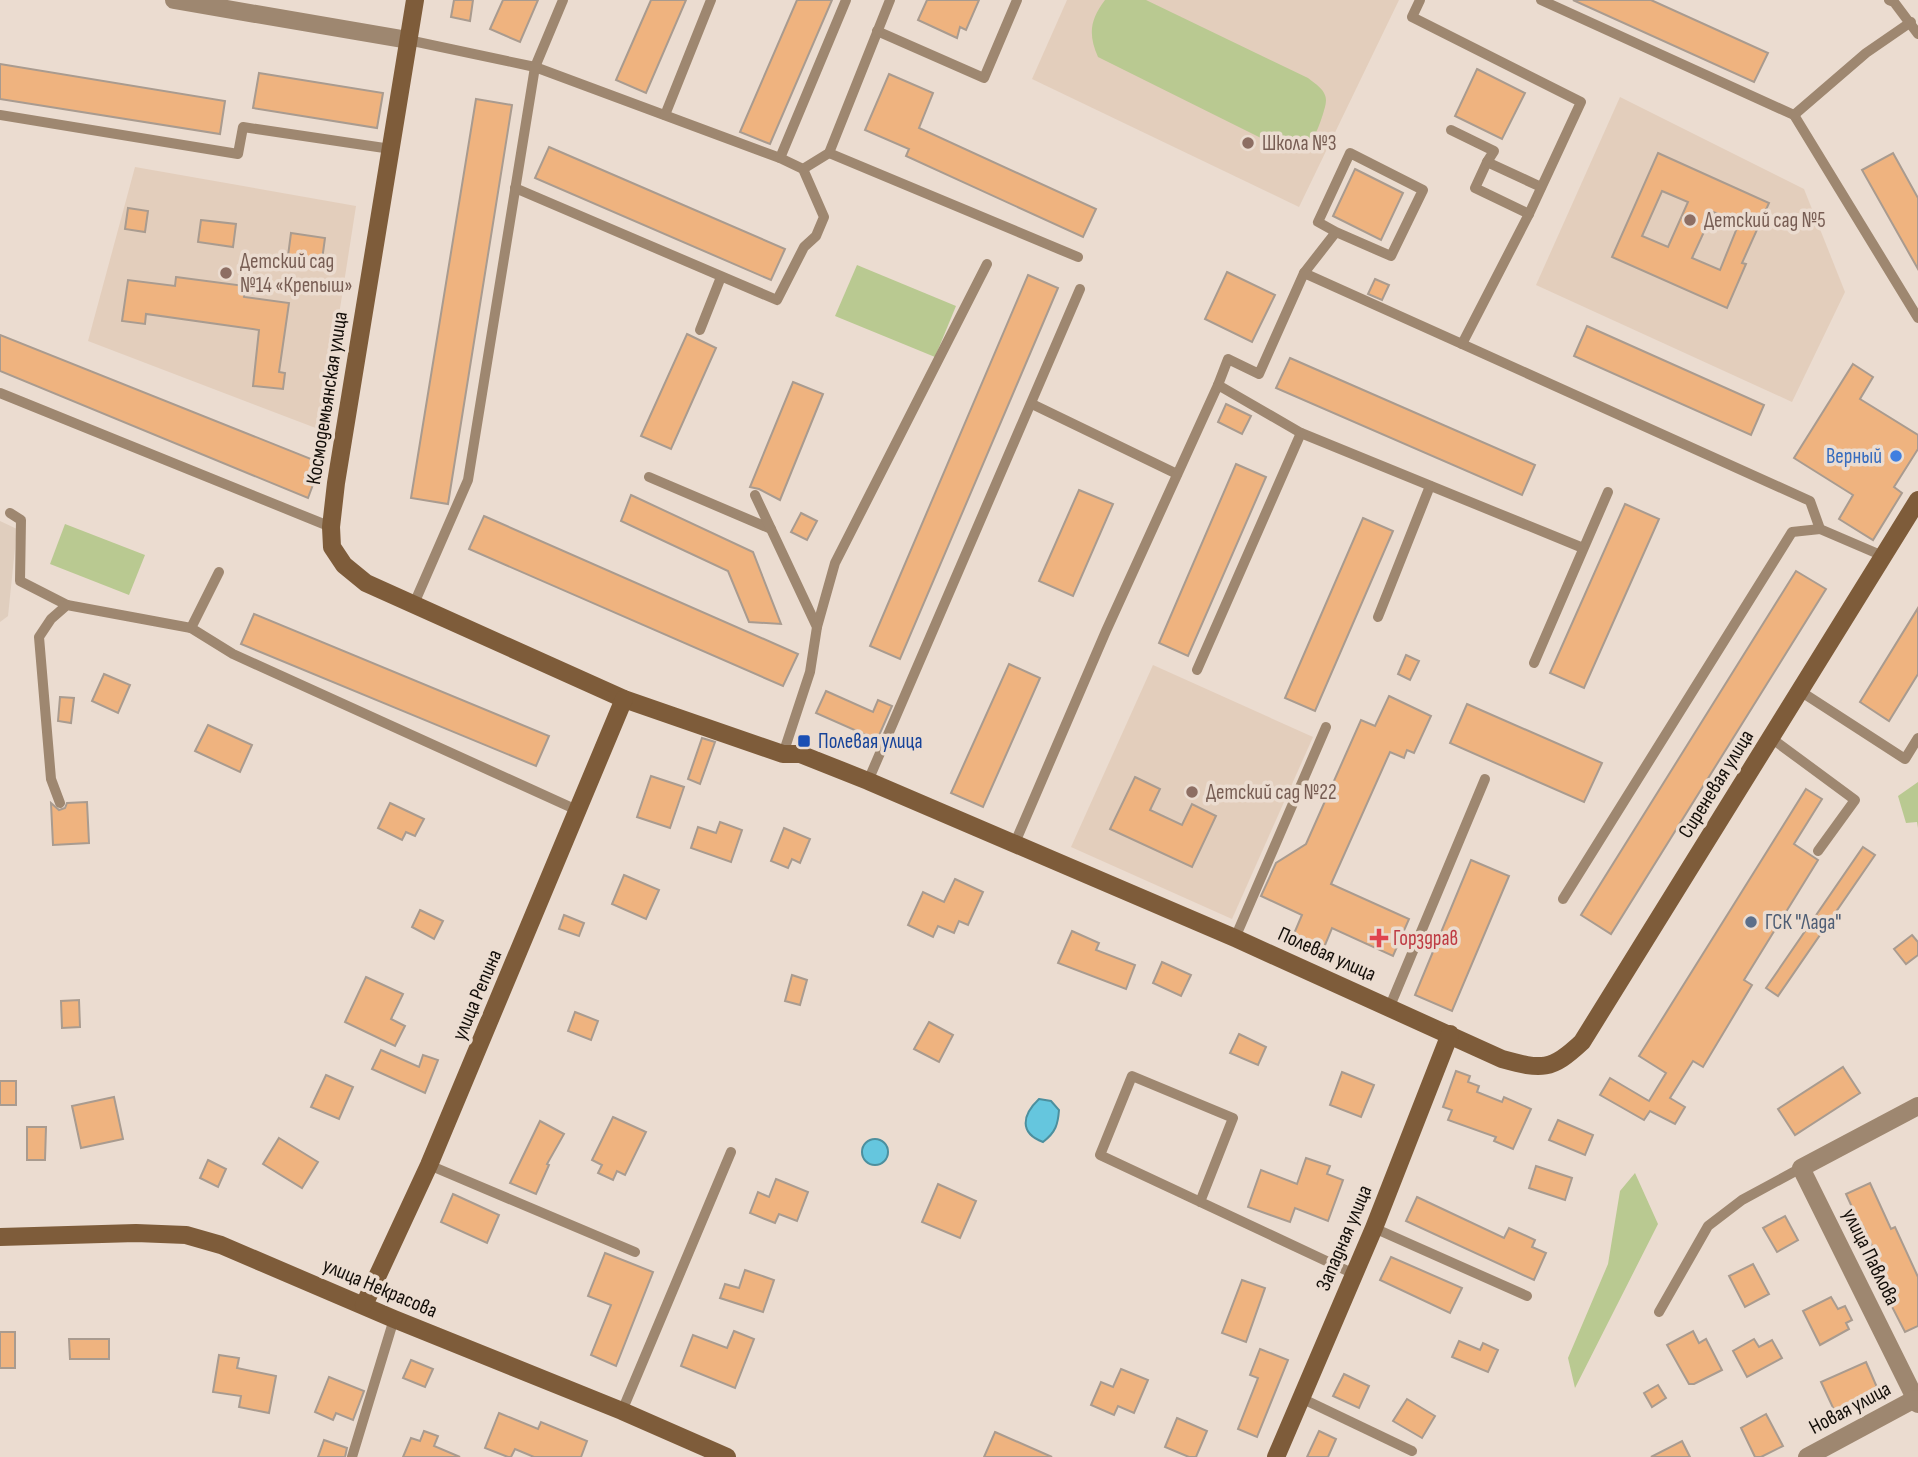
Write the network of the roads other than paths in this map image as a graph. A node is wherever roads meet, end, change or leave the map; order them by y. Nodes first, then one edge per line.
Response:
1 (174, 0) edge
2 (415, 0) edge
3 (563, 0) edge
4 (711, 0) edge
5 (846, 0) edge
6 (890, 0) edge
7 (1017, 0) edge
8 (1420, 0) edge
9 (1541, 0) edge
10 (1889, 0) edge
11 (1911, 22) junction
12 (877, 31) junction
13 (1918, 34) edge
14 (408, 40) junction
15 (535, 67) junction
16 (0, 115) edge
17 (665, 115) junction
18 (1794, 115) junction
19 (1451, 130) dead end
20 (391, 149) junction
21 (829, 153) junction
22 (780, 158) junction
23 (1487, 162) junction
24 (803, 169) junction
25 (1541, 187) junction
26 (515, 188) junction
27 (1529, 214) junction
28 (1336, 232) junction
29 (1078, 257) dead end
30 (987, 264) dead end
31 (1304, 273) junction
32 (721, 277) junction
33 (1080, 289) dead end
34 (1918, 318) edge
35 (700, 330) dead end
36 (1462, 344) junction
37 (1219, 384) junction
38 (0, 393) edge
39 (1032, 404) junction
40 (1301, 433) junction
41 (1177, 474) junction
42 (649, 477) dead end
43 (1430, 486) junction
44 (1608, 492) dead end
45 (755, 495) dead end
46 (1918, 500) edge
47 (10, 513) dead end
48 (331, 527) junction
49 (1820, 529) junction
50 (771, 530) junction
51 (1583, 548) junction
52 (1883, 556) junction
53 (219, 572) dead end
54 (366, 583) joint
55 (67, 605) junction
56 (413, 606) junction
57 (1378, 617) dead end
58 (817, 627) junction
59 (191, 628) junction
60 (1534, 663) dead end
61 (1197, 670) dead end
62 (1800, 691) junction
63 (624, 699) junction
64 (1326, 727) dead end
65 (1771, 738) junction
66 (1918, 738) edge
67 (783, 754) junction
68 (1485, 779) dead end
69 (868, 781) junction
70 (60, 803) dead end
71 (579, 811) junction
72 (1014, 845) junction
73 (1818, 851) dead end
74 (1563, 899) dead end
75 (1235, 938) junction
76 (1390, 1006) junction
77 (1450, 1034) junction
78 (1532, 1068) joint
79 (1918, 1106) edge
80 (730, 1152) dead end
81 (429, 1165) junction
82 (1801, 1168) junction
83 (1200, 1202) junction
84 (1374, 1228) junction
85 (0, 1237) edge
86 (635, 1252) dead end
87 (1354, 1274) junction
88 (1527, 1296) dead end
89 (364, 1305) junction
90 (1660, 1312) dead end
91 (394, 1319) junction
92 (1301, 1398) junction
93 (1917, 1401) edge
94 (622, 1411) junction
95 (1412, 1451) dead end
96 (352, 1457) edge
97 (727, 1457) edge
98 (1276, 1457) edge
99 (1807, 1457) edge

1 - 14 street
2 - 14 street, Космодемьянская улица
3 - 15 lane
4 - 17 lane
5 - 22 lane
6 - 12 lane
7 - 12 lane
8 - 25 lane
9 - 18 lane
10 - 11 lane
11 - 13 lane
11 - 18 lane
12 - 21 lane
14 - 15 lane
14 - 20 street, Космодемьянская улица
15 - 17 lane
15 - 26 lane
16 - 20 lane
17 - 22 lane
18 - 34 lane
19 - 23 lane
20 - 48 street, Космодемьянская улица
21 - 24 lane
21 - 29 lane
22 - 24 lane
23 - 25 lane
23 - 27 lane
24 - 32 lane
25 - 27 lane
26 - 32 lane
26 - 56 lane
27 - 36 lane
28 - 28 lane
28 - 31 lane
30 - 58 lane
31 - 36 lane
31 - 37 lane
32 - 35 lane
33 - 39 lane
36 - 49 lane
37 - 40 lane
37 - 41 lane
38 - 48 lane
39 - 41 lane
39 - 69 lane
40 - 43 lane
40 - 61 lane
41 - 72 lane
42 - 50 lane
43 - 51 lane
43 - 57 lane
44 - 51 lane
45 - 50 lane
46 - 52 street, Сиреневая улица
47 - 55 lane
48 - 54 street, Космодемьянская улица
49 - 52 lane
49 - 74 lane
50 - 58 lane
51 - 60 lane
52 - 62 street, Сиреневая улица
53 - 59 lane
54 - 56 street, Полевая улица
55 - 59 lane
55 - 70 lane
56 - 63 street, Полевая улица
58 - 67 lane
59 - 71 lane
62 - 65 street, Сиреневая улица
62 - 66 lane
63 - 67 street, Полевая улица
63 - 71 street, улица Репина
64 - 75 lane
65 - 73 lane
65 - 78 street, Сиреневая улица
67 - 69 street, Полевая улица
68 - 76 lane
69 - 72 street, Полевая улица
71 - 81 street, улица Репина
72 - 75 street, Полевая улица
75 - 76 street, Полевая улица
76 - 77 street, Полевая улица
77 - 78 street, Полевая улица
77 - 84 street, Западная улица
79 - 82 street
80 - 94 lane
81 - 86 lane
81 - 89 street, улица Репина
82 - 90 lane
82 - 93 street, улица Павлова
83 - 83 lane
83 - 87 lane
84 - 87 street, Западная улица
84 - 88 lane
85 - 89 street, улица Некрасова
87 - 92 street, Западная улица
89 - 91 street, улица Некрасова
91 - 94 street, улица Некрасова
91 - 96 lane
92 - 95 lane
92 - 98 street, Западная улица
93 - 99 street, Новая улица
94 - 97 street, улица Некрасова

